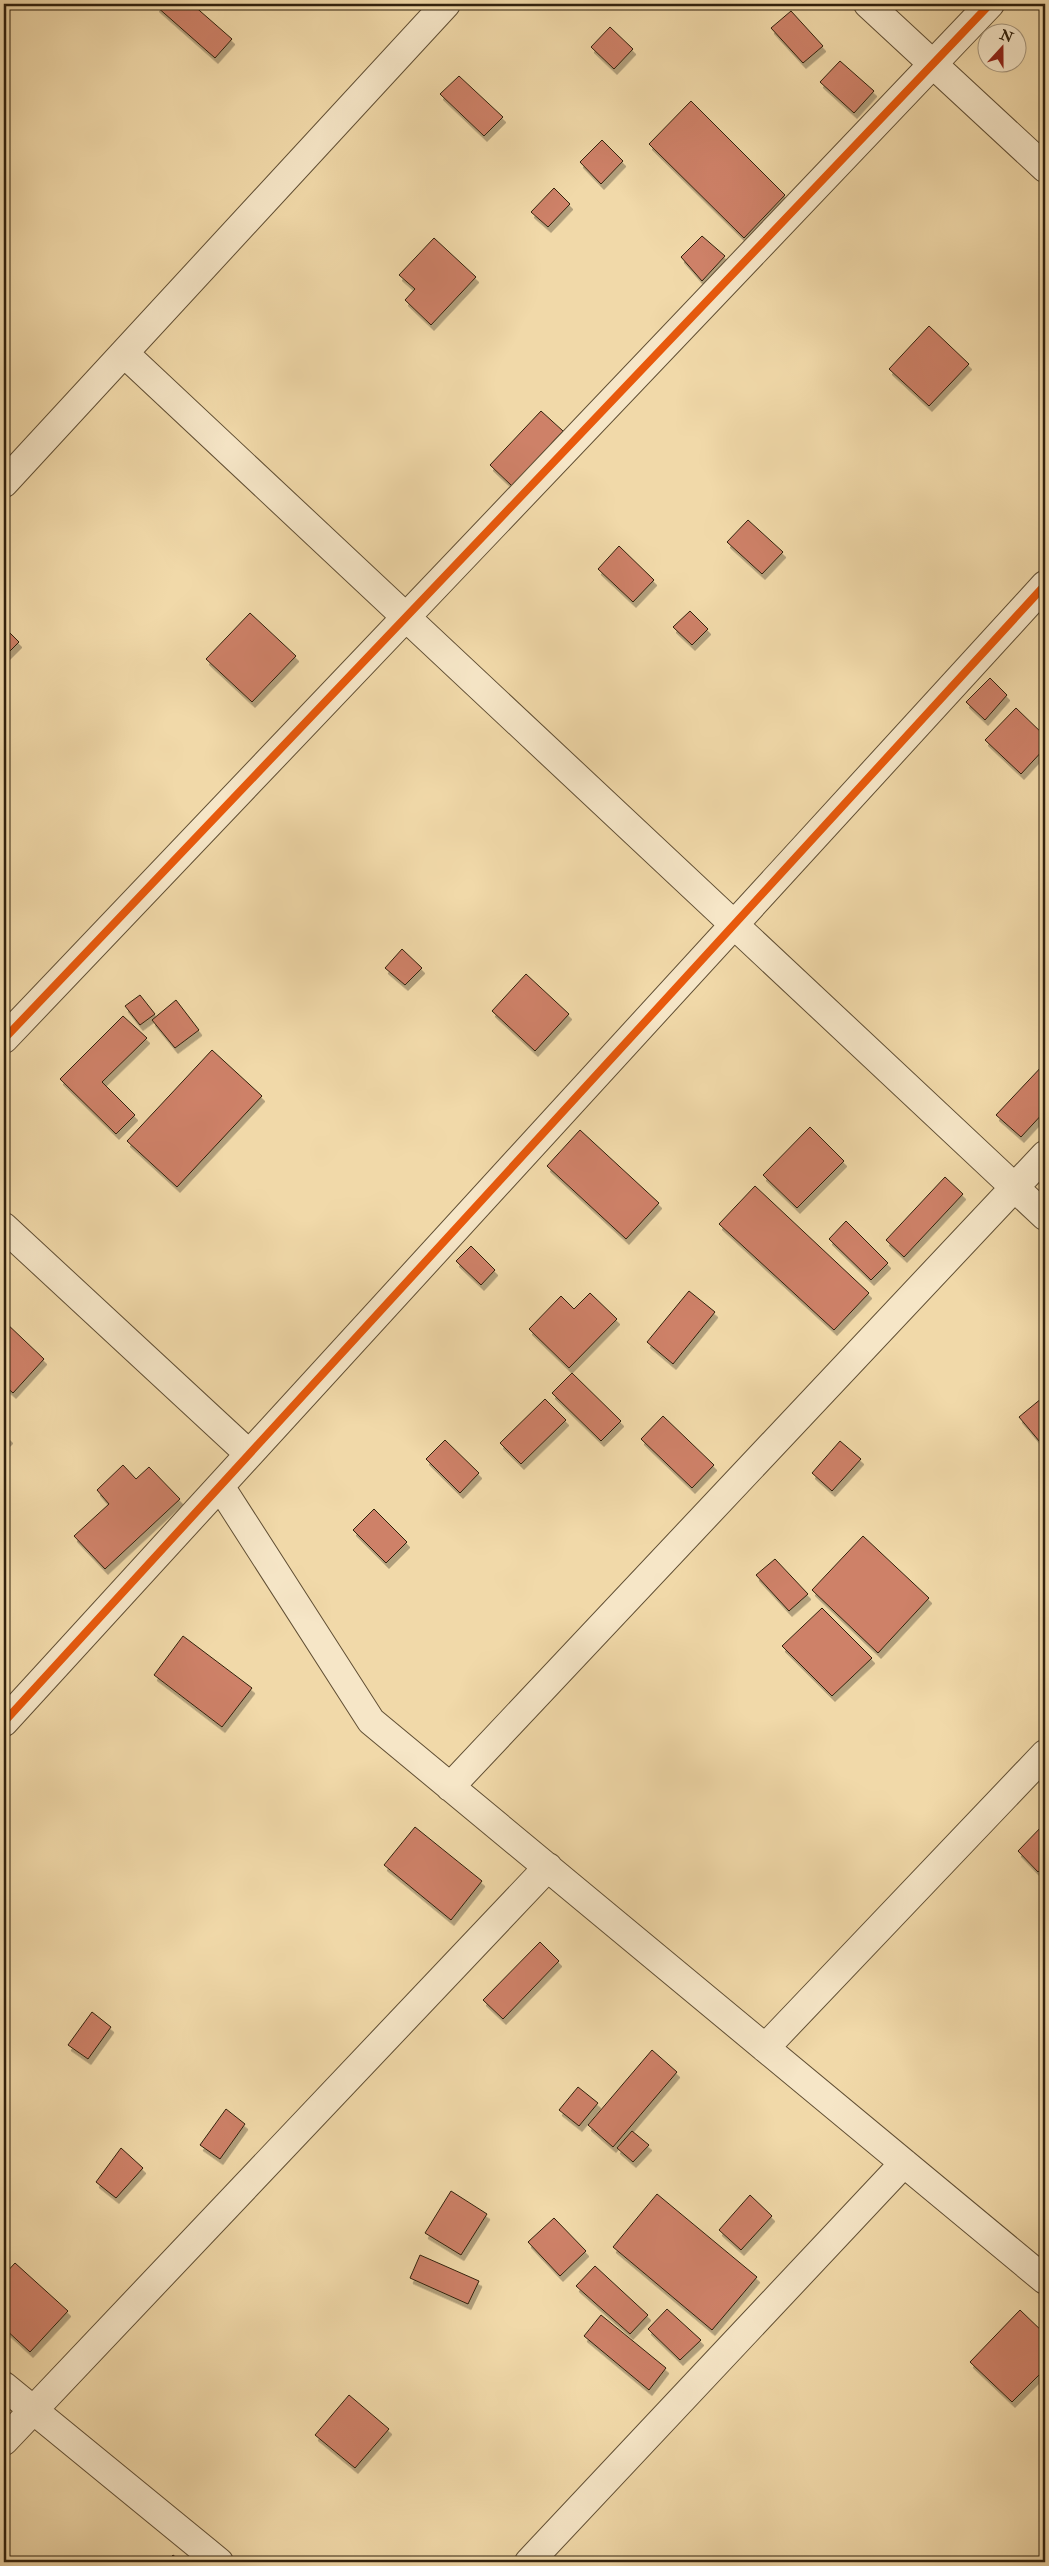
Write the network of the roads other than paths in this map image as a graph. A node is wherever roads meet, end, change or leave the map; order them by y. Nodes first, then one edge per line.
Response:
1 (446, 4) edge
2 (868, 4) edge
3 (990, 4) edge
4 (933, 64) junction
5 (1045, 168) edge
6 (124, 353) junction
7 (4, 483) edge
8 (1045, 585) edge
9 (406, 617) junction
10 (735, 924) junction
11 (4, 1040) edge
12 (1045, 1154) edge
13 (1015, 1187) junction
14 (1045, 1216) edge
15 (4, 1226) edge
16 (249, 1454) junction
17 (220, 1486) junction
18 (4, 1722) edge
19 (1045, 1754) edge
20 (450, 1787) junction
21 (548, 1868) junction
22 (765, 2048) junction
23 (904, 2163) junction
24 (1045, 2280) edge
25 (4, 2386) edge
26 (34, 2410) junction
27 (4, 2442) edge
28 (219, 2562) edge
29 (528, 2562) edge

1 - 6 street
2 - 4 street
3 - 4 street
4 - 5 street
4 - 9 street
6 - 7 street
6 - 9 street
8 - 10 street
9 - 10 street
9 - 11 street
10 - 13 street
10 - 16 street
12 - 13 street
13 - 14 street
13 - 20 street
15 - 16 street
16 - 17 street
17 - 18 street
17 - 20 street
19 - 22 street
20 - 21 street
21 - 22 street
21 - 26 street
22 - 23 street
23 - 24 street
23 - 29 street
25 - 26 street
26 - 27 street
26 - 28 street

